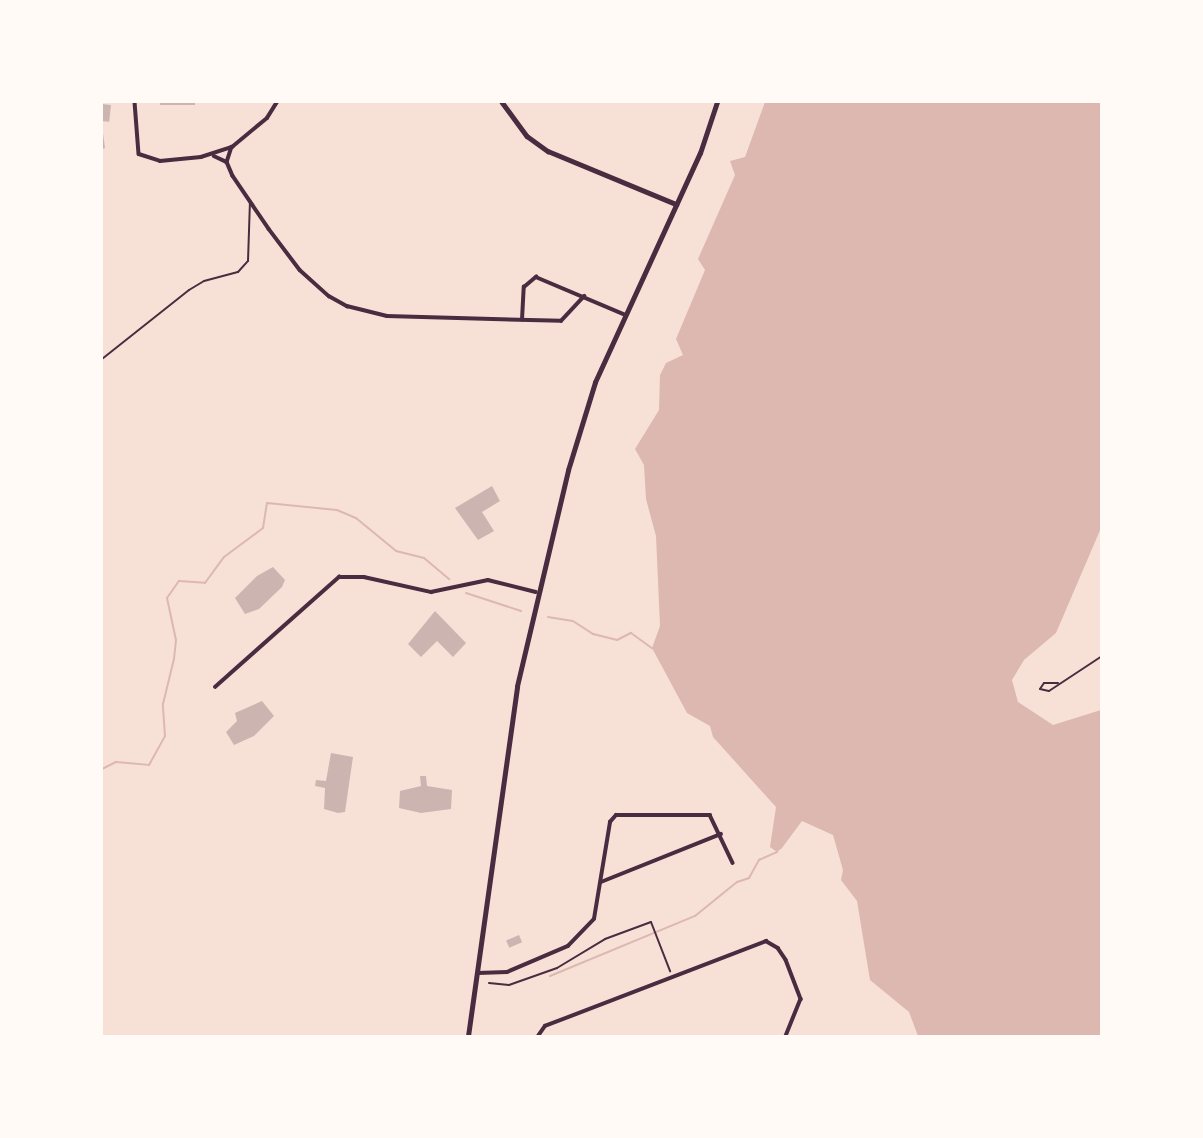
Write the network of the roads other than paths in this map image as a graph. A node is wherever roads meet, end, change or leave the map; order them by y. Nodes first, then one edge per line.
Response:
1 (135, 102) edge
2 (277, 102) edge
3 (502, 102) edge
4 (717, 102) edge
5 (232, 147) junction
6 (212, 155) junction
7 (227, 163) junction
8 (250, 201) junction
9 (676, 204) junction
10 (584, 296) junction
11 (626, 315) junction
12 (522, 320) junction
13 (102, 359) edge
14 (536, 592) junction
15 (215, 687) dead end
16 (721, 834) junction
17 (733, 863) dead end
18 (601, 882) junction
19 (478, 973) junction
20 (468, 1037) edge
21 (538, 1037) edge
22 (786, 1037) edge

1 - 6 street
2 - 5 street
3 - 9 street
4 - 9 main road
5 - 6 street
5 - 7 street
6 - 7 street
7 - 8 street
8 - 12 street
8 - 13 lane
9 - 11 main road
10 - 11 street
10 - 12 street
10 - 12 street
11 - 14 main road
14 - 15 street
14 - 19 main road
16 - 17 street
16 - 18 street
16 - 18 street
18 - 19 street
19 - 20 main road
21 - 22 street

